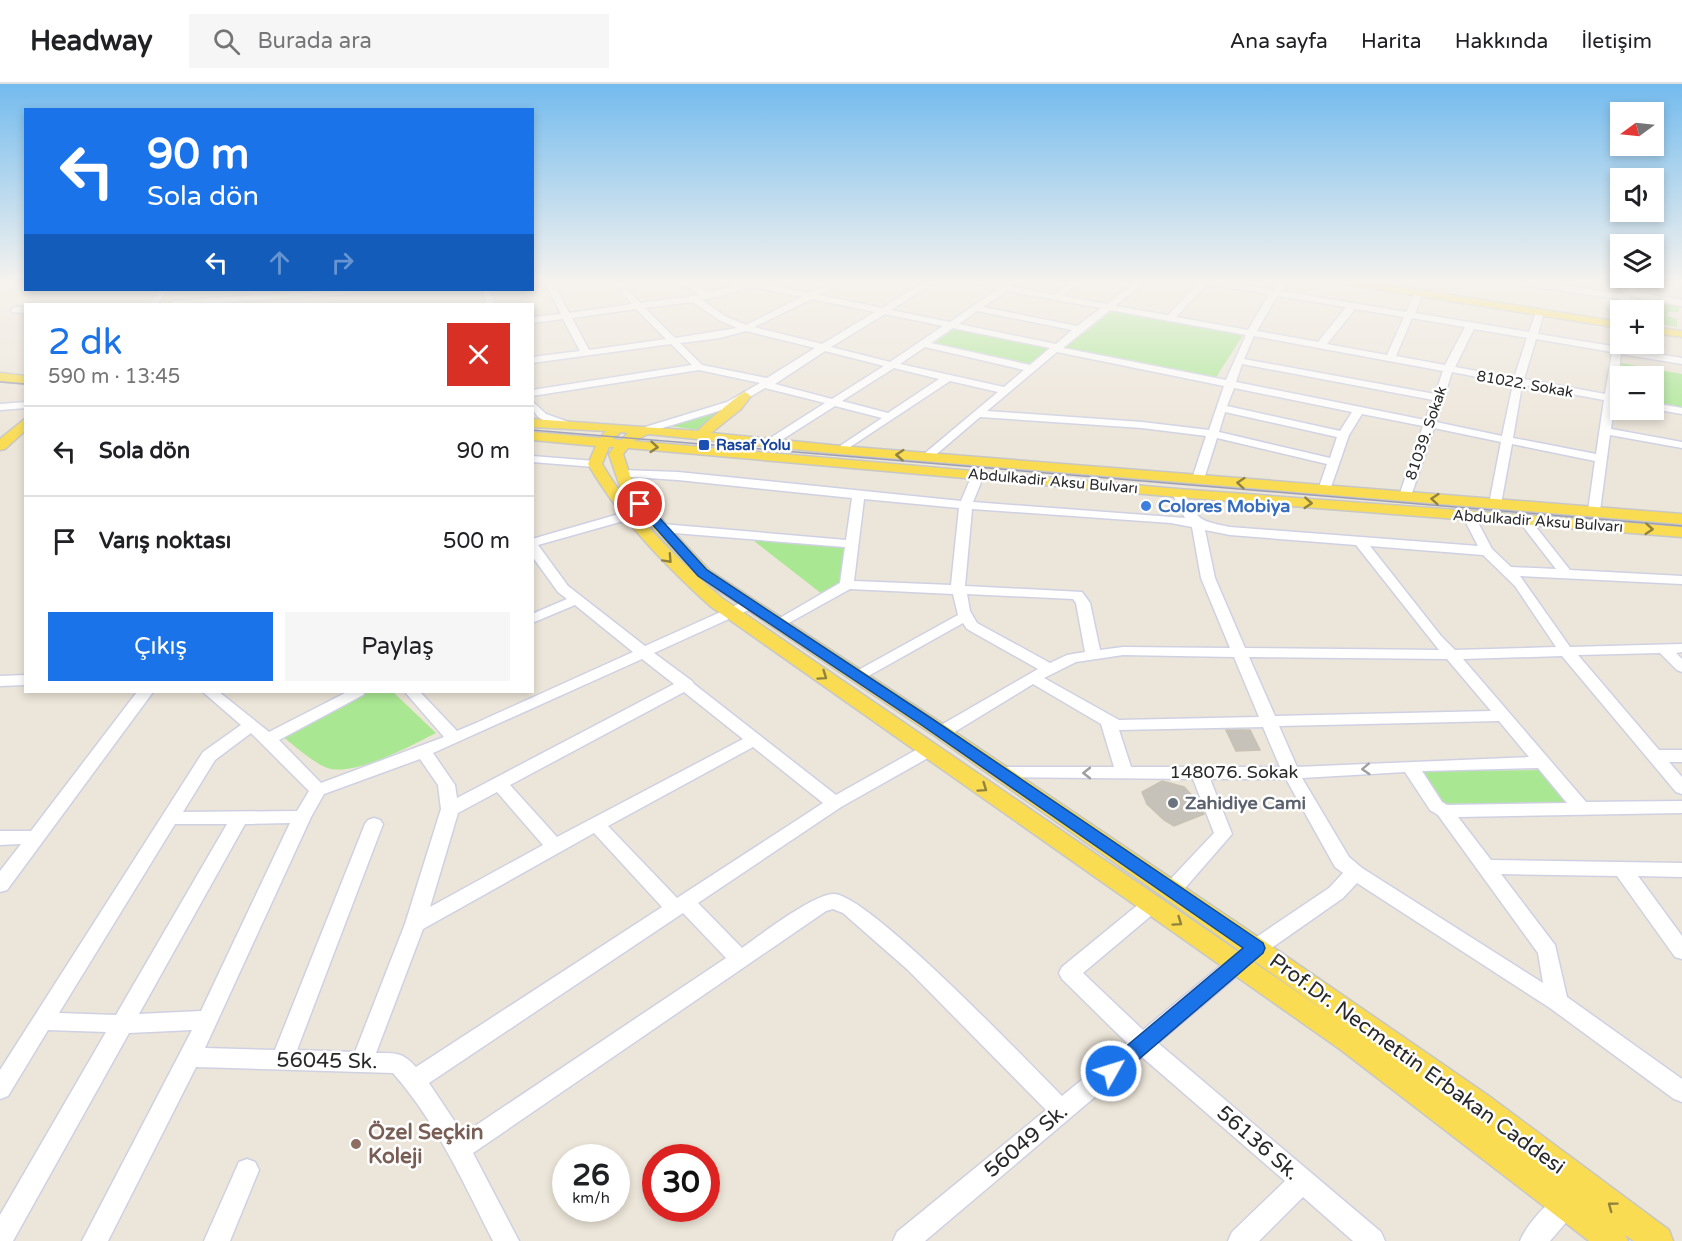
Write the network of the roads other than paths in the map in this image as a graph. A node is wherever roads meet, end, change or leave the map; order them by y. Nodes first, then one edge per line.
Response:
1 (577, 336) edge
2 (667, 336) edge
3 (706, 336) edge
4 (778, 336) edge
5 (845, 336) edge
6 (935, 336) edge
7 (998, 336) edge
8 (1071, 336) edge
9 (1249, 336) edge
10 (1262, 336) edge
11 (1328, 336) edge
12 (1399, 336) edge
13 (1465, 336) edge
14 (1531, 336) edge
15 (1537, 336) edge
16 (672, 341) junction
17 (923, 344) junction
18 (1320, 346) junction
19 (826, 348) junction
20 (1057, 348) junction
21 (1610, 348) edge
22 (586, 354) junction
23 (1616, 354) edge
24 (1644, 354) edge
25 (1390, 359) junction
26 (534, 360) edge
27 (1240, 361) junction
28 (1682, 361) edge
29 (892, 365) junction
30 (699, 367) junction
31 (1033, 369) junction
32 (1448, 370) junction
33 (0, 377) edge
34 (947, 378) junction
35 (24, 380) edge
36 (1518, 382) junction
37 (769, 383) junction
38 (1231, 385) junction
39 (0, 386) edge
40 (24, 388) edge
41 (1004, 390) junction
42 (534, 393) edge
43 (745, 396) junction
44 (1439, 398) junction
45 (1608, 398) junction
46 (832, 402) junction
47 (24, 405) edge
48 (534, 406) edge
49 (0, 407) edge
50 (1223, 408) junction
51 (1664, 408) edge
52 (1359, 410) junction
53 (1682, 411) edge
54 (24, 412) edge
55 (977, 414) junction
56 (888, 417) junction
57 (534, 423) edge
58 (24, 424) edge
59 (1428, 424) junction
60 (581, 426) junction
61 (646, 430) junction
62 (1605, 431) junction
63 (0, 433) edge
64 (1213, 434) junction
65 (1342, 435) junction
66 (534, 436) edge
67 (705, 436) junction
68 (550, 438) junction
69 (615, 438) junction
70 (1508, 440) junction
71 (768, 444) junction
72 (0, 446) edge
73 (1682, 446) edge
74 (840, 450) junction
75 (928, 456) junction
76 (534, 459) edge
77 (1602, 459) junction
78 (1334, 462) junction
79 (595, 464) junction
80 (621, 474) junction
81 (978, 475) junction
82 (1198, 479) junction
83 (1324, 490) junction
84 (1178, 493) junction
85 (858, 495) junction
86 (1405, 496) junction
87 (1495, 504) junction
88 (966, 505) junction
89 (1594, 511) junction
90 (630, 515) junction
91 (1468, 515) junction
92 (1682, 519) edge
93 (1524, 520) junction
94 (1198, 524) junction
95 (662, 528) junction
96 (1682, 532) edge
97 (1359, 540) junction
98 (534, 544) edge
99 (852, 544) junction
100 (1487, 550) junction
101 (538, 563) edge
102 (1507, 571) junction
103 (1566, 574) junction
104 (1682, 580) edge
105 (847, 585) junction
106 (959, 590) junction
107 (578, 599) junction
108 (740, 609) junction
109 (966, 616) junction
110 (534, 618) edge
111 (778, 625) junction
112 (1663, 648) junction
113 (1682, 648) edge
114 (1565, 650) junction
115 (643, 651) junction
116 (1239, 652) junction
117 (1093, 654) junction
118 (1451, 654) junction
119 (1682, 667) edge
120 (1050, 669) junction
121 (858, 676) junction
122 (1034, 678) junction
123 (24, 680) edge
124 (0, 681) edge
125 (687, 684) junction
126 (144, 693) edge
127 (211, 693) edge
128 (356, 693) edge
129 (413, 693) edge
130 (1503, 716) junction
131 (1108, 722) junction
132 (1269, 722) junction
133 (252, 726) junction
134 (942, 732) junction
135 (267, 739) junction
136 (455, 739) junction
137 (756, 739) junction
138 (929, 750) junction
139 (424, 752) junction
140 (1654, 756) junction
141 (1682, 756) edge
142 (1542, 762) junction
143 (1410, 766) junction
144 (1001, 773) junction
145 (1124, 773) junction
146 (1199, 773) junction
147 (1291, 773) junction
148 (499, 783) junction
149 (1682, 788) edge
150 (318, 790) junction
151 (835, 804) junction
152 (1682, 807) edge
153 (1581, 808) junction
154 (450, 809) junction
155 (1444, 810) junction
156 (302, 817) junction
157 (169, 818) junction
158 (238, 819) junction
159 (374, 824) dead end
160 (596, 824) junction
161 (36, 837) junction
162 (0, 838) edge
163 (555, 847) junction
164 (1486, 867) junction
165 (1622, 869) junction
166 (1682, 870) edge
167 (1355, 873) junction
168 (0, 885) edge
169 (1172, 890) junction
170 (1152, 904) junction
171 (680, 905) junction
172 (416, 924) junction
173 (1256, 948) junction
174 (1682, 951) edge
175 (739, 958) junction
176 (1239, 964) junction
177 (1557, 1002) junction
178 (207, 1020) junction
179 (44, 1021) junction
180 (123, 1024) junction
181 (1143, 1044) junction
182 (190, 1057) junction
183 (282, 1060) junction
184 (362, 1062) junction
185 (415, 1080) junction
186 (0, 1089) edge
187 (1682, 1092) edge
188 (1062, 1111) junction
189 (458, 1150) junction
190 (247, 1170) dead end
191 (1302, 1181) junction
192 (1565, 1205) junction
193 (915, 1238) edge
194 (0, 1239) edge
195 (95, 1241) edge
196 (217, 1241) edge
197 (506, 1241) edge
198 (1241, 1241) edge
199 (1372, 1241) edge
200 (1533, 1241) edge
201 (1613, 1241) edge
202 (1658, 1241) edge

1 - 22 street
2 - 16 street
3 - 16 street
4 - 19 street
5 - 19 street
6 - 17 street
7 - 20 street
8 - 20 street
9 - 27 street
10 - 18 street, 81022. Sokak
11 - 18 street
12 - 25 street
13 - 32 street, 81039. Sokak
14 - 36 street
15 - 21 street
16 - 22 street
16 - 30 street
17 - 29 street
17 - 31 street
18 - 25 street, 81022. Sokak
19 - 29 street
19 - 37 street
20 - 31 street
20 - 38 street
22 - 26 street
23 - 45 street
24 - 28 street
25 - 32 street, 81022. Sokak
27 - 38 street
27 - 44 street
29 - 34 street
29 - 46 street
30 - 37 street
30 - 42 street
31 - 41 street
32 - 36 street, 81022. Sokak
32 - 44 street, 81039. Sokak
33 - 35 main road
34 - 41 street
34 - 56 street
36 - 45 street, 81022. Sokak
36 - 70 street
37 - 43 street
37 - 46 street
38 - 50 street
38 - 52 street
39 - 40 main road
41 - 55 street
43 - 61 street
43 - 67 main road
43 - 69 street
44 - 59 street, 81039. Sokak
45 - 62 street
46 - 56 street
46 - 71 street
47 - 49 street
48 - 60 street
50 - 64 street
50 - 65 street
51 - 53 street
52 - 59 street
52 - 65 street
54 - 63 main road
55 - 64 street
55 - 75 street
56 - 74 street
57 - 60 main road
58 - 72 main road
59 - 70 street
59 - 86 street, 81039. Sokak
60 - 69 main road
61 - 67 main road
61 - 69 main road
62 - 73 street
62 - 77 street
64 - 78 street
64 - 82 street
65 - 78 street
66 - 68 main road, Abdulkadir Aksu Bulvarı
67 - 71 main road
68 - 69 main road, Abdulkadir Aksu Bulvarı
68 - 79 main road, Prof.Dr. Necmettin Erbakan Caddesi
69 - 79 main road
69 - 80 main road, Prof.Dr. Necmettin Erbakan Caddesi
69 -> 81 main road, Abdulkadir Aksu Bulvarı
70 - 77 street
70 - 87 street
71 - 74 main road
75 -> 74 main road
75 - 82 main road
76 - 79 street
77 - 89 street
78 - 83 street
79 - 90 main road, Prof.Dr. Necmettin Erbakan Caddesi
80 - 85 street
80 - 95 main road, Prof.Dr. Necmettin Erbakan Caddesi
81 - 84 main road, Abdulkadir Aksu Bulvarı
81 - 88 street
83 -> 82 main road
83 - 86 main road
84 -> 91 main road, Abdulkadir Aksu Bulvarı
84 - 94 street
85 - 88 street
85 - 99 street
87 -> 86 main road
87 - 89 main road
88 - 94 street
88 - 106 street
89 - 92 main road
90 - 98 street
90 -> 108 main road, Prof.Dr. Necmettin Erbakan Caddesi
91 - 93 main road, Abdulkadir Aksu Bulvarı
91 - 100 street
93 -> 96 main road, Abdulkadir Aksu Bulvarı
93 - 103 street
94 - 97 street
94 - 116 street
95 - 99 street
95 - 108 main road, Prof.Dr. Necmettin Erbakan Caddesi
97 - 100 street
97 - 118 street
99 - 105 street
100 - 102 street
101 - 107 street
102 - 103 street
102 - 114 street
103 - 104 street
105 - 106 street
105 - 111 street
106 - 109 street
106 - 117 street
107 - 110 street
107 - 115 street
108 - 111 main road, Prof.Dr. Necmettin Erbakan Caddesi
108 - 115 street
108 -> 138 main road, Prof.Dr. Necmettin Erbakan Caddesi
109 - 120 street
109 - 121 street
111 - 121 main road, Prof.Dr. Necmettin Erbakan Caddesi
112 - 113 street
112 - 114 street
112 - 119 street
114 - 118 street
114 - 140 street
115 - 125 street
115 - 136 street
116 - 117 street
116 - 118 street
116 - 132 street
117 - 120 street
118 - 130 street
120 - 122 street
121 - 134 main road, Prof.Dr. Necmettin Erbakan Caddesi
122 - 131 street
122 - 134 street
123 - 124 street
125 - 137 street
125 - 148 street
126 - 161 street
127 - 133 street
128 - 135 street
129 - 136 street
130 - 132 street
130 - 142 street
131 - 132 street
131 - 145 street
132 - 147 street
133 - 135 street
133 - 157 street
134 - 144 main road, Prof.Dr. Necmettin Erbakan Caddesi
135 - 150 street
136 - 139 street
137 - 151 street
137 - 160 street
138 - 151 street
138 -> 170 main road, Prof.Dr. Necmettin Erbakan Caddesi
139 - 150 street
139 - 154 street
140 - 141 street
140 - 149 street
142 - 143 street, 148076. Sokak
142 - 153 street
143 -> 147 street, 148076. Sokak
143 - 155 street
145 -> 144 street, 148076. Sokak
144 - 169 main road, Prof.Dr. Necmettin Erbakan Caddesi
145 - 146 street, 148076. Sokak
146 - 147 street, 148076. Sokak
146 - 169 street
147 - 167 street
148 - 154 street
148 - 163 street
150 - 156 street
151 - 171 street
152 - 153 street
153 - 155 street
154 - 172 street
155 - 164 street
156 - 158 street
156 - 178 street
157 - 158 street
157 - 179 street
158 - 180 street
159 - 183 street
160 - 163 street
160 - 171 street
161 - 162 street
161 - 168 street
163 - 172 street
164 - 165 street
164 - 177 street
165 - 166 street
165 - 174 street
167 - 173 street, 56049 Sk.
167 - 177 street
169 - 173 main road, Prof.Dr. Necmettin Erbakan Caddesi
170 -> 176 main road, Prof.Dr. Necmettin Erbakan Caddesi
170 - 181 street, 56136 Sk.
171 - 175 street
171 - 185 street
172 - 184 street
173 - 176 street, 56049 Sk.
202 -> 173 main road, Prof.Dr. Necmettin Erbakan Caddesi
175 - 188 street
175 - 189 street
176 - 181 street, 56049 Sk.
176 - 192 main road, Prof.Dr. Necmettin Erbakan Caddesi
177 - 187 street
178 - 180 street
178 - 182 street
179 - 180 street
179 - 186 street
180 - 194 street
181 - 188 street, 56049 Sk.
181 - 191 street, 56136 Sk.
182 - 183 street, 56045 Sk.
182 - 195 street
183 - 184 street, 56045 Sk.
184 - 185 street, 56045 Sk.
185 - 189 street, 56045 Sk.
188 - 193 street, 56049 Sk.
189 - 197 street, 56045 Sk.
190 - 196 street
191 - 198 street
191 - 199 street, 56136 Sk.
192 - 200 street
192 - 201 main road, Prof.Dr. Necmettin Erbakan Caddesi

